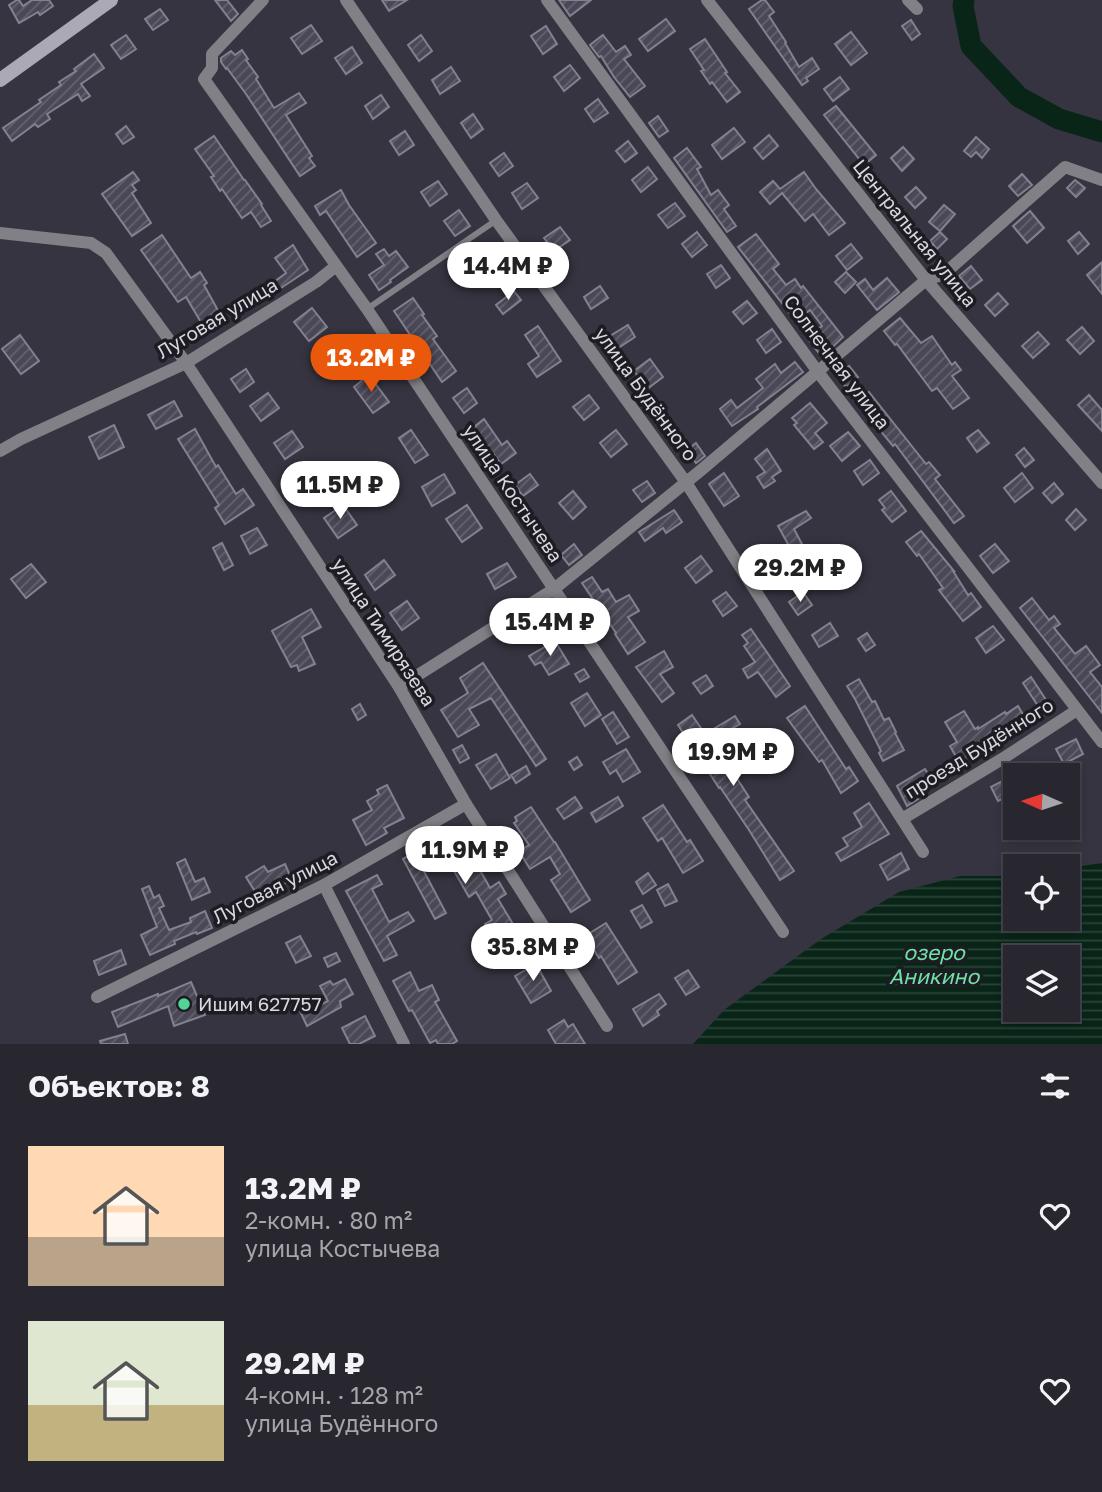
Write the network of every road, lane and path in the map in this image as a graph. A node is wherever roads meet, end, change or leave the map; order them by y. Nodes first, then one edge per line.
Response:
1 (111, 0) edge
2 (263, 0) edge
3 (346, 0) edge
4 (547, 0) edge
5 (707, 0) edge
6 (0, 79) edge
7 (1102, 180) edge
8 (496, 220) junction
9 (0, 233) edge
10 (336, 265) junction
11 (926, 280) junction
12 (367, 309) junction
13 (186, 363) junction
14 (818, 372) junction
15 (0, 451) edge
16 (685, 481) junction
17 (1102, 483) edge
18 (554, 589) junction
19 (399, 687) junction
20 (1077, 710) junction
21 (1102, 742) edge
22 (466, 804) junction
23 (902, 819) junction
24 (923, 852) dead end
25 (324, 885) junction
26 (783, 932) dead end
27 (97, 997) dead end
28 (607, 1026) dead end
29 (404, 1044) edge

1 - 6 main road
2 - 10 street, улица Костычева
3 - 8 street, улица Будённого
4 - 14 street, Солнечная улица
5 - 11 street, Центральная улица
7 - 11 street
8 - 12 lane
8 - 16 street, улица Будённого
9 - 13 street, улица Тимирязева
10 - 12 street, улица Костычева
10 - 13 street, Луговая улица
11 - 14 street
11 - 17 street, Центральная улица
12 - 18 street, улица Костычева
13 - 15 street, Луговая улица
13 - 19 street, улица Тимирязева
14 - 16 street
14 - 20 street, Солнечная улица
16 - 18 street
16 - 23 street, улица Будённого
18 - 19 street
18 - 26 street, улица Костычева
19 - 22 street, улица Тимирязева
20 - 21 street, Солнечная улица
20 - 23 street, проезд Будённого
22 - 25 street, Луговая улица
22 - 28 street, улица Тимирязева
23 - 24 street, улица Будённого
25 - 27 street, Луговая улица
25 - 29 street

